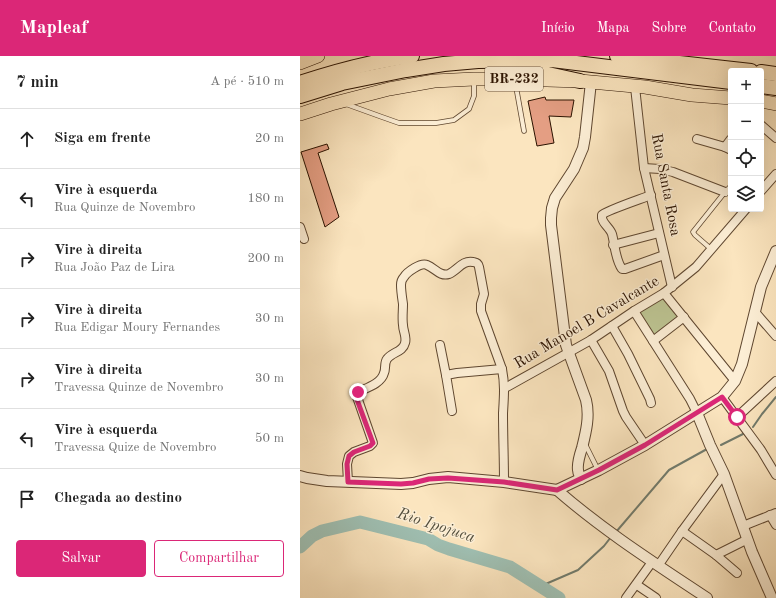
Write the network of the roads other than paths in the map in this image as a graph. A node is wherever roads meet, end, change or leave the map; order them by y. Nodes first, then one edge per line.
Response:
1 (382, 56) edge
2 (412, 56) edge
3 (617, 56) edge
4 (668, 56) edge
5 (315, 57) edge
6 (300, 63) edge
7 (406, 70) junction
8 (764, 72) edge
9 (728, 74) edge
10 (776, 74) edge
11 (728, 75) edge
12 (728, 75) edge
13 (319, 76) junction
14 (514, 78) junction
15 (474, 79) junction
16 (585, 82) junction
17 (300, 83) edge
18 (634, 86) junction
19 (764, 86) edge
20 (776, 88) edge
21 (300, 96) edge
22 (728, 98) edge
23 (340, 102) junction
24 (764, 102) edge
25 (776, 104) edge
26 (300, 114) edge
27 (764, 128) edge
28 (524, 131) dead end
29 (776, 138) edge
30 (697, 140) dead end
31 (728, 148) edge
32 (644, 168) junction
33 (776, 174) edge
34 (764, 188) edge
35 (728, 189) edge
36 (651, 195) junction
37 (743, 212) edge
38 (300, 226) edge
39 (659, 233) junction
40 (304, 239) dead end
41 (613, 245) junction
42 (711, 250) junction
43 (776, 251) edge
44 (664, 255) junction
45 (672, 287) junction
46 (664, 294) junction
47 (634, 311) junction
48 (755, 312) junction
49 (684, 317) junction
50 (612, 326) junction
51 (776, 336) edge
52 (591, 340) junction
53 (654, 341) junction
54 (440, 345) dead end
55 (568, 353) junction
56 (502, 369) junction
57 (446, 375) junction
58 (735, 381) junction
59 (776, 381) edge
60 (505, 388) junction
61 (722, 397) junction
62 (651, 403) dead end
63 (452, 411) dead end
64 (697, 413) junction
65 (737, 417) junction
66 (584, 440) junction
67 (645, 445) junction
68 (599, 470) junction
69 (724, 474) junction
70 (776, 475) edge
71 (300, 476) edge
72 (580, 479) junction
73 (348, 482) junction
74 (504, 482) junction
75 (557, 490) junction
76 (773, 514) edge
77 (776, 525) edge
78 (743, 526) junction
79 (682, 531) junction
80 (748, 539) junction
81 (716, 555) junction
82 (655, 564) junction
83 (737, 573) dead end
84 (636, 584) junction
85 (626, 598) edge
86 (656, 598) edge
87 (707, 598) edge
88 (772, 598) edge

1 - 13 highway
2 - 13 highway
3 - 11 highway, BR-232
4 - 9 highway
5 - 6 main road
7 - 12 highway, BR-232
7 - 16 highway
7 - 21 highway, BR-232
8 - 10 highway
13 - 17 highway
14 - 15 main road, BR-232
14 - 16 main road, BR-232
14 - 28 lane
15 - 23 main road, BR-232
15 - 23 lane
16 - 18 main road, BR-232
16 - 55 street
18 - 22 main road, BR-232
18 - 32 street, Rua Santa Rosa
19 - 20 highway
23 - 26 main road, BR-232
24 - 25 main road
27 - 29 street
30 - 31 street
32 - 35 street
32 - 36 street, Rua Santa Rosa
33 - 34 street
35 - 42 lane
36 - 39 street, Rua Santa Rosa
36 - 41 street
37 - 42 street, Rua Manoel B Cavalcante
38 - 40 street
39 - 41 street
39 - 44 street, Rua Santa Rosa
41 - 44 street
42 - 45 street, Rua Manoel B Cavalcante
43 - 48 street
44 - 45 street, Rua Santa Rosa
45 - 46 street, Rua Manoel B Cavalcante
46 - 47 street, Rua Manoel B Cavalcante
46 - 49 street
47 - 50 street, Rua Manoel B Cavalcante
47 - 53 street
48 - 51 street
48 - 58 street
49 - 53 street
49 - 58 street
50 - 52 street, Rua Manoel B Cavalcante
50 - 62 street
52 - 55 street, Rua Manoel B Cavalcante
52 - 67 street
53 - 64 street
54 - 57 street
55 - 60 street, Rua Manoel B Cavalcante
55 - 66 street
56 - 57 street
56 - 60 street
56 - 73 street
57 - 63 street
58 - 61 street
59 - 65 street
60 - 74 street
61 - 64 street
61 - 65 street
64 - 67 street
64 - 69 street
65 - 70 street
66 - 68 lane
66 - 72 street
67 - 68 street
68 - 72 street
69 - 78 street
69 - 79 street
71 - 73 street
72 - 75 street
73 - 74 street
74 - 75 street
75 - 82 street
76 - 77 street
76 - 78 street
78 - 80 street
79 - 81 street
79 - 82 street
80 - 81 street
80 - 88 street
81 - 83 street
82 - 84 street
82 - 87 street
84 - 85 street
84 - 86 street

